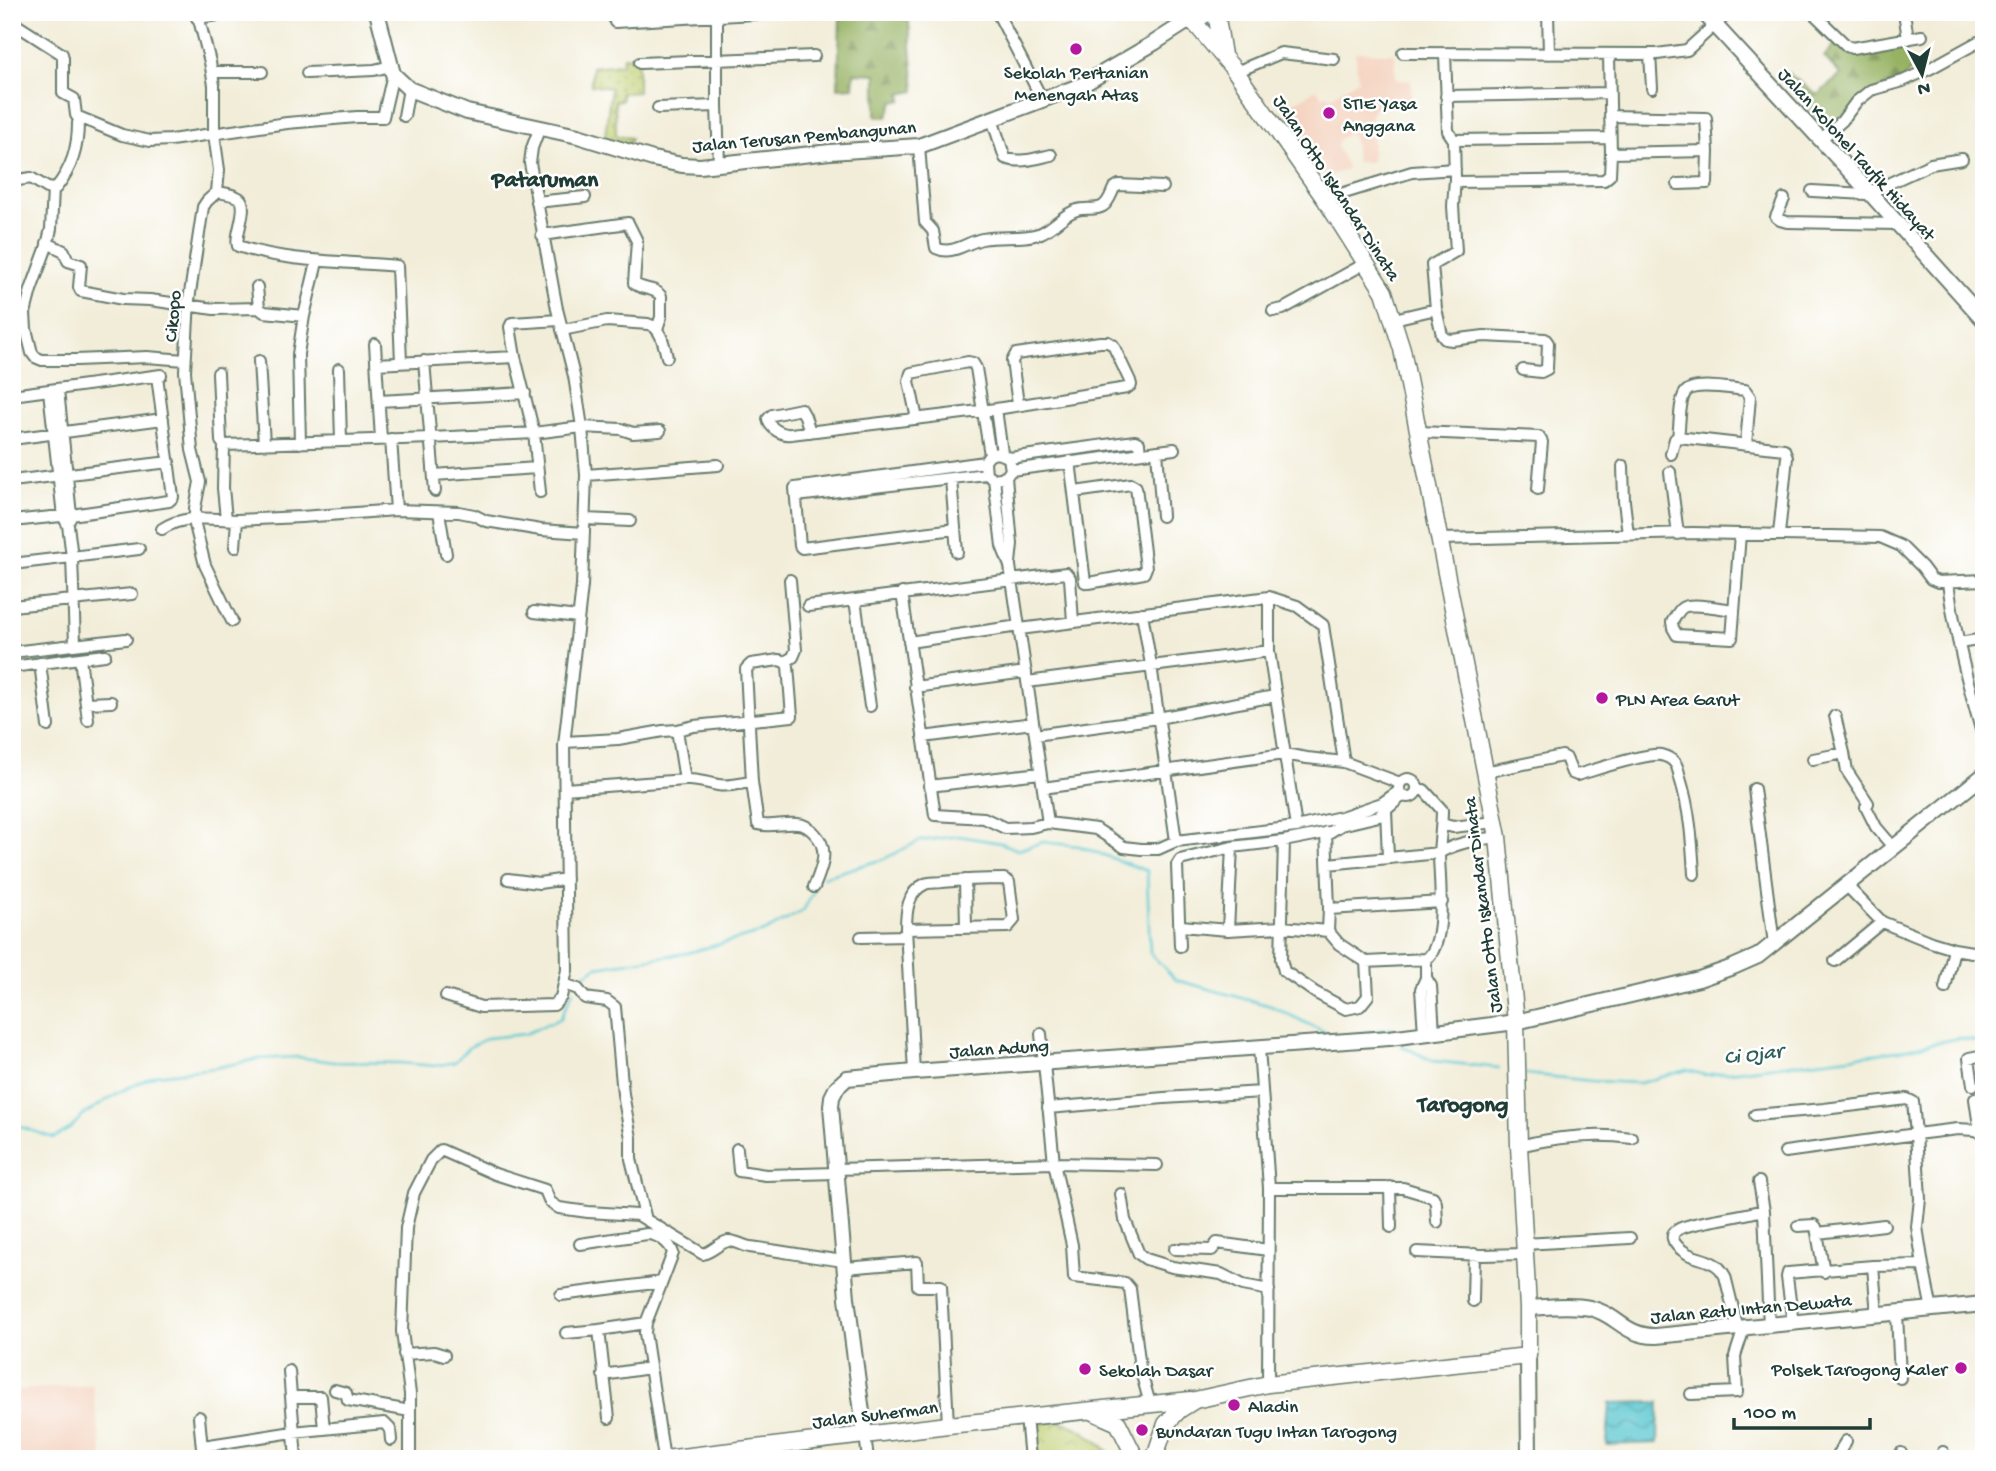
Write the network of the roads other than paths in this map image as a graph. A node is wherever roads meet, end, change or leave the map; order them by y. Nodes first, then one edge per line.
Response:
1 (239, 12) edge
2 (377, 12) edge
3 (850, 12) edge
4 (997, 12) edge
5 (1167, 12) edge
6 (1210, 12) edge
7 (1216, 12) edge
8 (1548, 12) edge
9 (1703, 12) edge
10 (1730, 12) edge
11 (1812, 12) edge
12 (1904, 12) edge
13 (717, 14) edge
14 (197, 15) edge
15 (1190, 21) junction
16 (12, 22) edge
17 (615, 22) dead end
18 (1716, 25) junction
19 (1922, 36) dead end
20 (1908, 39) junction
21 (1978, 41) dead end
22 (1154, 43) junction
23 (1403, 53) dead end
24 (1445, 54) junction
25 (1549, 54) junction
26 (1650, 54) junction
27 (1609, 55) junction
28 (1224, 56) junction
29 (814, 57) dead end
30 (1334, 58) dead end
31 (717, 60) junction
32 (640, 63) dead end
33 (392, 70) junction
34 (212, 72) junction
35 (262, 72) dead end
36 (1236, 72) junction
37 (307, 73) dead end
38 (409, 89) junction
39 (1652, 89) dead end
40 (1609, 93) junction
41 (1446, 96) junction
42 (1042, 99) junction
43 (717, 106) junction
44 (658, 108) dead end
45 (404, 116) dead end
46 (1610, 116) junction
47 (79, 119) junction
48 (992, 119) junction
49 (540, 127) junction
50 (214, 134) junction
51 (1610, 138) junction
52 (1454, 140) junction
53 (1820, 140) junction
54 (919, 146) junction
55 (1708, 151) junction
56 (1611, 153) junction
57 (1051, 155) dead end
58 (1962, 159) dead end
59 (719, 163) junction
60 (1455, 169) junction
61 (12, 181) edge
62 (1455, 182) junction
63 (1678, 184) dead end
64 (1163, 187) dead end
65 (53, 189) junction
66 (1812, 191) dead end
67 (217, 192) junction
68 (1870, 193) junction
69 (585, 197) dead end
70 (1325, 199) junction
71 (1784, 199) dead end
72 (536, 202) junction
73 (1897, 225) junction
74 (542, 235) junction
75 (47, 243) junction
76 (317, 262) junction
77 (1366, 263) junction
78 (257, 287) dead end
79 (188, 304) junction
80 (259, 308) junction
81 (1436, 309) junction
82 (1273, 311) dead end
83 (304, 316) junction
84 (12, 319) edge
85 (25, 319) junction
86 (1394, 319) junction
87 (1984, 320) edge
88 (560, 325) junction
89 (657, 329) junction
90 (375, 344) dead end
91 (667, 356) dead end
92 (515, 357) junction
93 (185, 360) junction
94 (259, 361) dead end
95 (424, 361) junction
96 (401, 362) junction
97 (376, 364) junction
98 (339, 369) dead end
99 (1522, 370) dead end
100 (218, 373) dead end
101 (53, 390) junction
102 (525, 393) junction
103 (12, 395) edge
104 (426, 399) junction
105 (379, 401) junction
106 (1018, 404) junction
107 (996, 409) junction
108 (984, 411) junction
109 (163, 419) junction
110 (917, 419) junction
111 (582, 427) junction
112 (660, 431) dead end
113 (810, 432) dead end
114 (1419, 432) junction
115 (534, 433) junction
116 (58, 434) junction
117 (431, 438) junction
118 (1678, 438) junction
119 (12, 439) edge
120 (386, 439) junction
121 (341, 441) junction
122 (300, 443) junction
123 (264, 444) junction
124 (1746, 444) junction
125 (224, 445) junction
126 (1174, 449) dead end
127 (1157, 451) junction
128 (1140, 452) junction
129 (1671, 454) dead end
130 (1070, 461) junction
131 (169, 462) junction
132 (718, 465) dead end
133 (998, 466) junction
134 (1623, 466) dead end
135 (537, 468) junction
136 (1670, 472) dead end
137 (63, 475) junction
138 (434, 475) junction
139 (586, 475) junction
140 (951, 479) junction
141 (889, 480) junction
142 (12, 481) edge
143 (1538, 489) dead end
144 (435, 491) dead end
145 (540, 492) dead end
146 (1075, 492) junction
147 (396, 510) junction
148 (439, 512) junction
149 (1163, 516) dead end
150 (194, 518) junction
151 (67, 519) junction
152 (231, 519) junction
153 (585, 519) junction
154 (12, 521) edge
155 (630, 521) dead end
156 (162, 529) dead end
157 (955, 529) junction
158 (584, 533) junction
159 (1628, 534) junction
160 (1678, 534) junction
161 (1740, 534) junction
162 (1779, 534) junction
163 (1440, 539) junction
164 (236, 548) dead end
165 (139, 549) dead end
166 (957, 552) dead end
167 (446, 554) dead end
168 (72, 557) junction
169 (12, 564) edge
170 (1012, 579) junction
171 (790, 580) dead end
172 (1984, 580) edge
173 (1948, 583) junction
174 (902, 593) junction
175 (132, 594) dead end
176 (1269, 597) junction
177 (855, 600) junction
178 (73, 601) junction
179 (12, 606) edge
180 (808, 606) dead end
181 (1734, 610) junction
182 (534, 612) dead end
183 (1142, 612) junction
184 (578, 617) junction
185 (232, 621) dead end
186 (1073, 622) junction
187 (1020, 627) junction
188 (127, 639) dead end
189 (1984, 639) edge
190 (909, 642) junction
191 (1959, 643) junction
192 (75, 644) junction
193 (1269, 651) junction
194 (12, 652) edge
195 (105, 655) dead end
196 (80, 658) junction
197 (785, 662) junction
198 (40, 663) junction
199 (1151, 665) junction
200 (12, 667) edge
201 (1026, 677) junction
202 (915, 687) junction
203 (1275, 696) junction
204 (111, 702) dead end
205 (86, 703) junction
206 (870, 706) dead end
207 (1835, 716) dead end
208 (1158, 718) junction
209 (88, 720) dead end
210 (749, 720) junction
211 (48, 726) dead end
212 (1034, 729) junction
213 (677, 730) junction
214 (923, 737) junction
215 (1984, 740) edge
216 (565, 741) junction
217 (1844, 752) junction
218 (1284, 754) junction
219 (1813, 759) dead end
220 (1344, 762) junction
221 (1165, 771) junction
222 (1485, 772) junction
223 (1040, 773) junction
224 (1984, 775) edge
225 (685, 780) junction
226 (752, 782) junction
227 (929, 786) junction
228 (1043, 788) junction
229 (565, 789) junction
230 (1754, 789) dead end
231 (1400, 790) junction
232 (1386, 810) junction
233 (1048, 823) junction
234 (1442, 824) junction
235 (1296, 827) junction
236 (1496, 829) junction
237 (1326, 832) junction
238 (1176, 841) junction
239 (1284, 841) junction
240 (1232, 847) junction
241 (1894, 847) junction
242 (1439, 853) junction
243 (1388, 857) junction
244 (1328, 864) junction
245 (1694, 874) dead end
246 (508, 879) dead end
247 (566, 879) junction
248 (965, 880) junction
249 (1846, 885) junction
250 (814, 887) dead end
251 (1441, 902) junction
252 (1329, 909) junction
253 (1882, 922) junction
254 (1181, 926) junction
255 (1282, 927) junction
256 (966, 928) junction
257 (1228, 930) junction
258 (1328, 931) junction
259 (906, 932) junction
260 (861, 937) dead end
261 (1774, 944) junction
262 (1180, 946) dead end
263 (1954, 949) junction
264 (1984, 954) edge
265 (1426, 959) junction
266 (1835, 961) dead end
267 (1366, 962) junction
268 (570, 986) junction
269 (1945, 988) dead end
270 (446, 996) dead end
271 (1516, 1022) junction
272 (1429, 1032) junction
273 (1041, 1034) dead end
274 (1259, 1048) junction
275 (1984, 1055) edge
276 (1043, 1063) junction
277 (914, 1072) junction
278 (1262, 1093) junction
279 (1977, 1094) edge
280 (1048, 1108) junction
281 (1755, 1115) dead end
282 (1982, 1133) edge
283 (1916, 1134) junction
284 (1632, 1138) dead end
285 (1519, 1146) junction
286 (737, 1149) dead end
287 (1785, 1152) dead end
288 (1054, 1163) junction
289 (1157, 1165) dead end
290 (836, 1171) junction
291 (1759, 1182) dead end
292 (1269, 1188) junction
293 (1390, 1188) junction
294 (1121, 1194) dead end
295 (1763, 1210) junction
296 (646, 1220) junction
297 (1437, 1222) dead end
298 (1884, 1225) dead end
299 (1798, 1226) dead end
300 (1391, 1227) dead end
301 (1818, 1233) junction
302 (1630, 1238) dead end
303 (580, 1244) dead end
304 (1175, 1249) dead end
305 (1525, 1249) junction
306 (1268, 1250) junction
307 (1417, 1252) dead end
308 (1474, 1254) junction
309 (845, 1264) junction
310 (1923, 1265) junction
311 (1873, 1266) junction
312 (1824, 1272) junction
313 (662, 1282) junction
314 (953, 1285) dead end
315 (941, 1286) junction
316 (1269, 1290) junction
317 (561, 1295) dead end
318 (1473, 1301) dead end
319 (1984, 1304) edge
320 (1528, 1308) junction
321 (1932, 1310) junction
322 (1897, 1313) junction
323 (1877, 1315) junction
324 (646, 1323) junction
325 (1793, 1324) junction
326 (1769, 1326) junction
327 (1741, 1328) junction
328 (599, 1330) junction
329 (566, 1333) dead end
330 (404, 1354) junction
331 (444, 1355) dead end
332 (1528, 1356) junction
333 (650, 1368) junction
334 (289, 1371) dead end
335 (603, 1376) junction
336 (1900, 1378) dead end
337 (1268, 1384) junction
338 (335, 1390) dead end
339 (1691, 1394) dead end
340 (291, 1397) junction
341 (1195, 1400) junction
342 (1150, 1404) junction
343 (1128, 1407) junction
344 (410, 1411) junction
345 (1091, 1411) junction
346 (199, 1417) dead end
347 (1026, 1417) junction
348 (609, 1418) dead end
349 (1118, 1423) junction
350 (1166, 1424) junction
351 (948, 1425) junction
352 (324, 1429) junction
353 (293, 1432) junction
354 (865, 1435) junction
355 (391, 1440) dead end
356 (1846, 1441) dead end
357 (203, 1446) junction
358 (1154, 1458) edge
359 (203, 1459) edge
360 (296, 1459) edge
361 (410, 1459) edge
362 (664, 1459) edge
363 (868, 1459) edge
364 (1030, 1459) edge
365 (1136, 1459) edge
366 (1529, 1459) edge
367 (1835, 1459) edge

1 - 14 street
2 - 33 main road
3 - 13 street
4 - 42 street
5 - 15 main road
5 - 22 main road
6 - 15 main road
7 - 28 main road
8 - 25 street
9 - 18 main road, Jalan Kolonel Taufik Hidayat
10 - 18 street
11 - 20 street
12 - 20 street
13 - 17 street
13 - 31 street
14 - 34 street, Cikopo
15 - 22 main road, Jalan Terusan Pembangunan
15 - 28 main road, Jalan Otto Iskandar Dinata
16 - 47 street
18 - 26 street
18 - 53 main road, Jalan Kolonel Taufik Hidayat
19 - 20 street
21 - 53 street
22 - 42 main road, Jalan Terusan Pembangunan
23 - 24 street
24 - 25 street
24 - 41 street
25 - 27 street
26 - 27 street
26 - 39 street
27 - 40 street
28 - 36 main road, Jalan Otto Iskandar Dinata
29 - 31 street
30 - 36 street
31 - 32 street
31 - 43 street
33 - 37 street
33 - 38 main road, Jalan Terusan Pembangunan
33 - 50 street
34 - 35 street
34 - 50 street, Cikopo
36 - 70 main road, Jalan Otto Iskandar Dinata
38 - 45 street
38 - 49 main road, Jalan Terusan Pembangunan
40 - 41 street
40 - 46 street
41 - 52 street
42 - 48 main road, Jalan Terusan Pembangunan
43 - 44 street
43 - 59 street
46 - 51 street
46 - 55 street
47 - 50 street
47 - 65 street
48 - 54 main road, Jalan Terusan Pembangunan
48 - 57 street
49 - 59 main road, Jalan Terusan Pembangunan
49 - 72 street
50 - 67 street, Cikopo
51 - 52 street
51 - 56 street
52 - 60 street
53 - 68 main road, Jalan Kolonel Taufik Hidayat
54 - 59 main road, Jalan Terusan Pembangunan
54 - 64 street
55 - 56 street
55 - 63 street
56 - 62 street
58 - 68 street
60 - 62 street
60 - 70 street
61 - 65 street
62 - 81 street
65 - 75 street
66 - 68 street
67 - 76 street
67 - 79 street, Cikopo
68 - 73 main road, Jalan Kolonel Taufik Hidayat
69 - 72 street
70 - 77 main road, Jalan Otto Iskandar Dinata
71 - 73 street
72 - 74 street
73 - 87 main road, Jalan Kolonel Taufik Hidayat
74 - 88 street
74 - 89 street
75 - 79 street
75 - 85 street
76 - 83 street
76 - 96 street
77 - 82 street
77 - 86 main road, Jalan Otto Iskandar Dinata
78 - 80 street
79 - 80 street
79 - 93 street, Cikopo
80 - 83 street
81 - 86 street
81 - 99 street
83 - 122 street
84 - 85 street
85 - 93 street
86 - 114 main road, Jalan Otto Iskandar Dinata
88 - 89 street
88 - 92 street
88 - 111 street
89 - 91 street
90 - 97 street
92 - 95 street
92 - 102 street
93 - 150 street, Cikopo
94 - 123 street
95 - 96 street
95 - 104 street
96 - 97 street
97 - 105 street
98 - 121 street
100 - 125 street
101 - 103 street
101 - 109 street
101 - 116 street
102 - 104 street
102 - 115 street
104 - 105 street
104 - 117 street
105 - 120 street
106 - 106 street
106 - 107 street
107 - 108 street
107 - 133 street
108 - 110 street
108 - 110 street
108 - 133 street
109 - 116 street
109 - 131 street
110 - 113 street
111 - 112 street
111 - 115 street
111 - 139 street
114 - 143 street
114 - 163 main road, Jalan Otto Iskandar Dinata
115 - 117 street
115 - 135 street
116 - 119 street
116 - 137 street
117 - 120 street
117 - 138 street
118 - 124 street
118 - 124 street
118 - 129 street
120 - 121 street
120 - 147 street
121 - 122 street
122 - 123 street
123 - 125 street
124 - 162 street
125 - 152 street
126 - 127 street
127 - 128 street
127 - 149 street
128 - 130 street
128 - 133 street
130 - 133 street
130 - 146 street
131 - 137 street
131 - 151 street
132 - 139 street
133 - 140 street
133 - 141 street
133 - 170 street
134 - 159 street
135 - 138 street
135 - 145 street
136 - 160 street
137 - 142 street
137 - 151 street
138 - 144 street
139 - 153 street
140 - 141 street
140 - 157 street
141 - 157 street
146 - 146 street
147 - 148 street
147 - 152 street
148 - 158 street
148 - 167 street
150 - 152 street
150 - 156 street
150 - 185 street, Cikopo
151 - 154 street
151 - 168 street
152 - 164 street
153 - 155 street
153 - 158 street
157 - 166 street
158 - 184 street
159 - 160 street
159 - 163 street
160 - 161 street
161 - 162 street
161 - 181 street
162 - 173 street
163 - 222 main road, Jalan Otto Iskandar Dinata
165 - 168 street
168 - 169 street
168 - 178 street
170 - 174 street
170 - 186 street
170 - 187 street
171 - 197 street
172 - 173 street
173 - 191 street
174 - 177 street
174 - 190 street
175 - 178 street
176 - 183 street
176 - 193 street
176 - 220 street
177 - 180 street
177 - 206 street
178 - 179 street
178 - 192 street
181 - 181 street
182 - 184 street
183 - 186 street
183 - 199 street
184 - 216 street
186 - 187 street
187 - 190 street
187 - 201 street
188 - 192 street
189 - 191 street
190 - 202 street
191 - 215 street
192 - 194 street
193 - 199 street
193 - 203 street
195 - 196 street
196 - 198 street
196 - 205 street
197 - 210 street
197 - 210 street
198 - 200 street
198 - 211 street
199 - 201 street
199 - 208 street
201 - 202 street
201 - 212 street
202 - 214 street
203 - 208 street
203 - 218 street
204 - 205 street
205 - 209 street
207 - 217 street
208 - 212 street
208 - 221 street
210 - 213 street
210 - 226 street
212 - 214 street
212 - 223 street
213 - 216 street
213 - 225 street
214 - 227 street
216 - 229 street
217 - 219 street
217 - 241 street
218 - 220 street
218 - 221 street
218 - 235 street
220 - 231 street
221 - 228 street
221 - 238 street
222 - 236 main road, Jalan Otto Iskandar Dinata
222 - 245 street
223 - 227 street
223 - 228 street
224 - 241 main road, Jalan Adung
225 - 226 street
225 - 229 street
226 - 250 street
227 - 233 street
228 - 233 street
229 - 247 street
230 - 261 street
231 - 232 street
231 - 234 street
231 - 235 street
232 - 237 street
232 - 243 street
233 - 238 street
234 - 236 street
234 - 242 street
235 - 238 street
236 - 242 street
236 - 271 main road, Jalan Otto Iskandar Dinata
237 - 239 street
237 - 244 street
239 - 240 street
239 - 255 street
240 - 254 street
240 - 257 street
241 - 249 main road, Jalan Adung
242 - 243 street
242 - 251 street
243 - 244 street
244 - 252 street
246 - 247 street
247 - 268 street
248 - 256 street
248 - 256 street
248 - 259 street
249 - 253 street
249 - 261 main road, Jalan Adung
251 - 252 street
251 - 265 street
252 - 258 street
253 - 263 street
253 - 266 street
254 - 257 street
254 - 262 street
255 - 257 street
255 - 258 street
255 - 267 street
256 - 259 street
258 - 267 street
259 - 260 street
259 - 277 street
261 - 271 main road, Jalan Adung
263 - 264 street
263 - 269 street
265 - 267 street
265 - 272 street
268 - 270 street
268 - 296 street
271 - 272 main road, Jalan Adung
271 - 285 main road, Jalan Otto Iskandar Dinata
272 - 274 main road, Jalan Adung
273 - 276 street
274 - 276 main road, Jalan Adung
274 - 278 street
275 - 279 street
276 - 277 main road, Jalan Adung
276 - 280 street
277 - 290 main road, Jalan Adung
278 - 280 street
278 - 292 street
279 - 282 street
280 - 288 street
281 - 283 street
282 - 283 street
283 - 287 street
283 - 310 street
284 - 285 street
285 - 305 main road, Jalan Otto Iskandar Dinata
286 - 290 street
288 - 289 street
288 - 290 street
288 - 342 street
290 - 309 main road, Jalan Adung
291 - 295 street
292 - 293 street
292 - 306 street
293 - 297 street
293 - 300 street
294 - 316 street
295 - 326 street
295 - 327 street
296 - 309 street
296 - 330 street
298 - 301 street
299 - 301 street
301 - 312 street
302 - 305 street
303 - 313 street
304 - 306 street
305 - 308 street
305 - 320 main road, Jalan Otto Iskandar Dinata
306 - 316 street
307 - 308 street
308 - 318 street
309 - 315 street
309 - 354 main road, Jalan Adung
310 - 311 street
310 - 321 street
311 - 312 street
311 - 323 street
312 - 325 street
313 - 317 street
313 - 324 street
314 - 315 street
315 - 351 street
316 - 337 street
319 - 321 main road, Jalan Ratu Intan Dewata
320 - 327 main road, Jalan Ratu Intan Dewata
320 - 332 main road, Jalan Otto Iskandar Dinata
321 - 322 main road, Jalan Ratu Intan Dewata
322 - 323 main road, Jalan Ratu Intan Dewata
322 - 336 street
323 - 325 main road, Jalan Ratu Intan Dewata
324 - 328 street
324 - 333 street
325 - 326 main road, Jalan Ratu Intan Dewata
326 - 327 main road, Jalan Ratu Intan Dewata
327 - 339 street
328 - 329 street
328 - 335 street
330 - 331 street
330 - 344 street
332 - 337 main road
332 - 366 main road
333 - 335 street
333 - 362 street
334 - 340 street
335 - 348 street
337 - 341 main road
338 - 344 street
340 - 352 street
340 - 353 street
341 - 342 main road, Jalan Suherman
341 - 350 main road
342 - 343 main road, Jalan Suherman
342 - 350 main road
343 - 345 main road, Jalan Suherman
343 - 349 main road
344 - 361 street
345 - 347 main road, Jalan Suherman
345 - 349 main road
346 - 357 street
347 - 351 main road, Jalan Suherman
347 - 364 street
349 - 365 main road
350 - 358 main road
351 - 354 main road, Jalan Suherman
352 - 353 street
352 - 355 street
353 - 357 street
353 - 360 street
354 - 362 main road, Jalan Suherman
354 - 363 street
356 - 367 street
357 - 359 street

